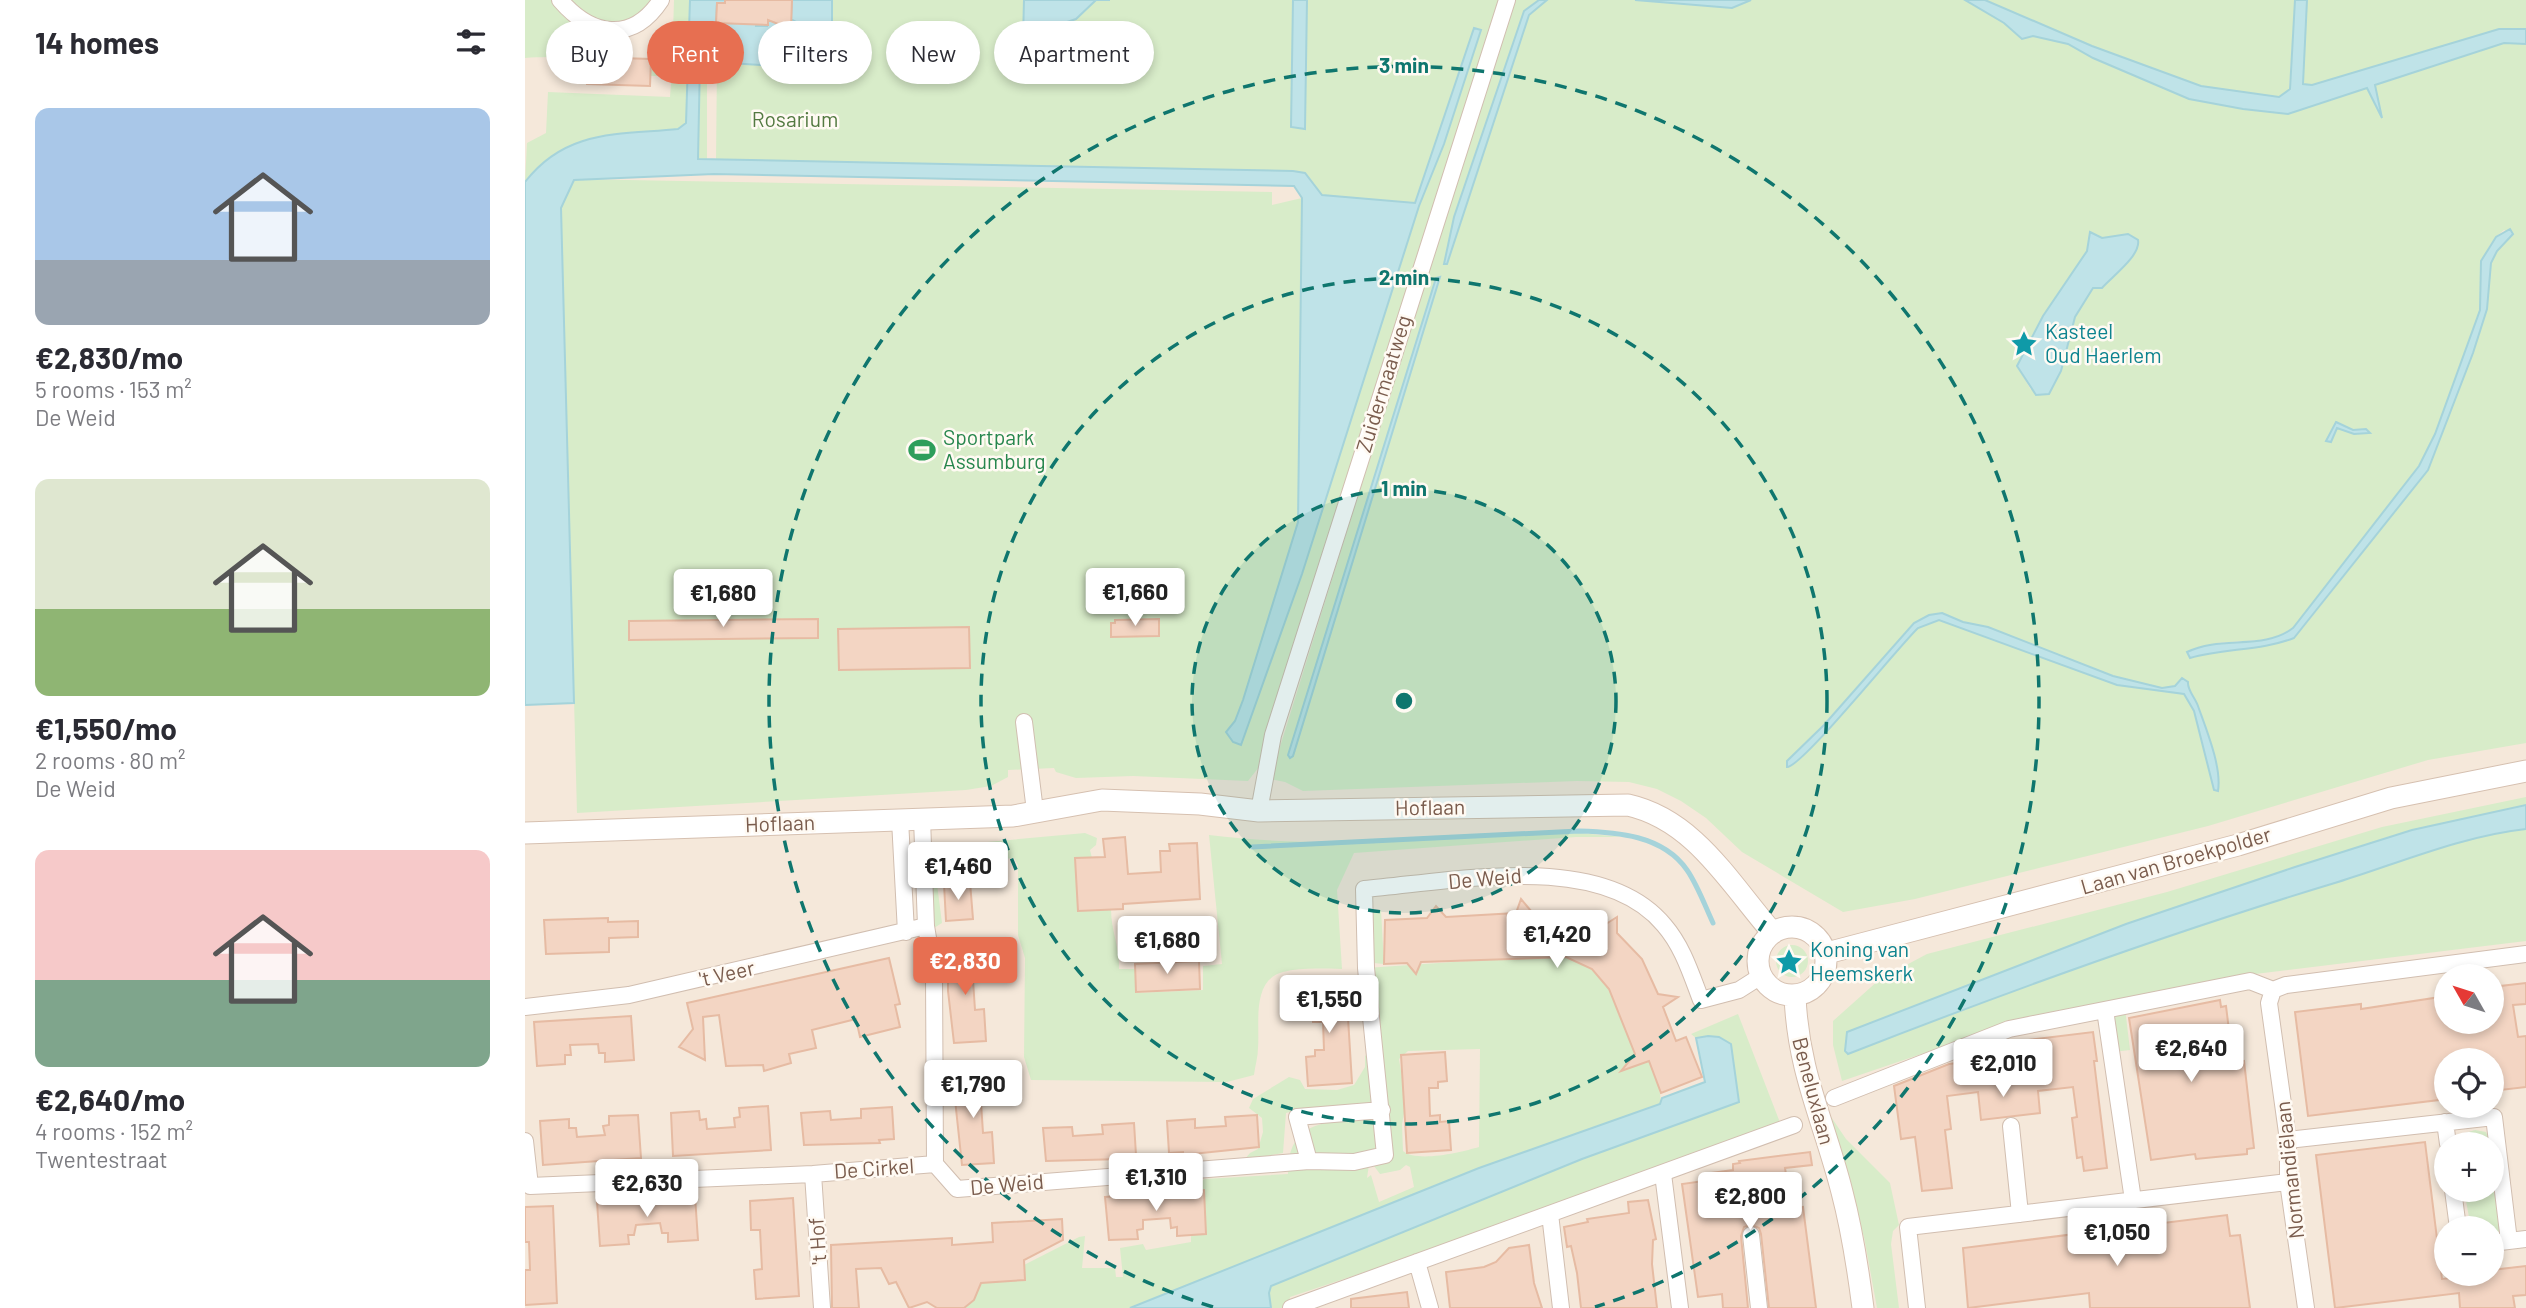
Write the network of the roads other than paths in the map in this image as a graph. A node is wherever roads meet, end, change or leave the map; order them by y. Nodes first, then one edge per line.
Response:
1 (559, 0) edge
2 (661, 0) edge
3 (1507, 0) edge
4 (1024, 722) dead end
5 (2526, 771) edge
6 (1035, 811) junction
7 (1259, 811) junction
8 (922, 819) junction
9 (900, 820) junction
10 (525, 833) edge
11 (926, 926) junction
12 (907, 932) junction
13 (1773, 933) junction
14 (1826, 953) junction
15 (2526, 954) edge
16 (1761, 976) junction
17 (2273, 990) junction
18 (1795, 996) junction
19 (525, 1007) edge
20 (2105, 1010) junction
21 (1834, 1098) dead end
22 (1382, 1110) junction
23 (2445, 1122) junction
24 (1794, 1125) dead end
25 (2011, 1126) dead end
26 (2446, 1132) edge
27 (2288, 1140) junction
28 (525, 1141) edge
29 (1309, 1161) junction
30 (935, 1164) junction
31 (813, 1174) junction
32 (1663, 1174) junction
33 (2288, 1182) junction
34 (2133, 1200) junction
35 (1551, 1214) junction
36 (2020, 1214) junction
37 (1751, 1235) dead end
38 (2526, 1239) edge
39 (2509, 1241) junction
40 (2504, 1242) edge
41 (1417, 1262) junction
42 (822, 1308) edge
43 (1291, 1308) edge
44 (1430, 1308) edge
45 (1562, 1308) edge
46 (1680, 1308) edge
47 (1759, 1308) edge
48 (1863, 1308) edge
49 (1917, 1308) edge
50 (2306, 1308) edge

1 - 2 street
3 - 7 street, Zuidermaatweg
4 - 6 street
5 - 14 main road, Laan van Broekpolder
6 - 7 main road, Hoflaan
6 - 8 main road, Hoflaan
7 - 13 main road, Hoflaan
8 - 9 main road, Hoflaan
8 - 11 street
9 - 10 main road, Hoflaan
9 - 12 street
11 - 12 street, 't Veer
11 - 30 street
12 - 19 street, 't Veer
13 - 14 main road
13 - 16 main road
14 - 18 main road
15 - 17 street
16 - 18 main road
16 - 22 street, De Weid
17 - 20 street
17 - 27 street, Normandiëlaan
18 - 48 main road, Beneluxlaan
20 - 21 street
20 - 34 street
22 - 29 street, De Weid
22 - 29 street
23 - 26 street
23 - 27 street
23 - 39 street
24 - 32 street
25 - 36 street
27 - 33 street, Normandiëlaan
28 - 31 street
29 - 30 street, De Weid
30 - 31 street, De Cirkel
31 - 42 street, 't Hof
32 - 35 street
32 - 46 street
33 - 34 street
33 - 50 street, Normandiëlaan
34 - 36 street
35 - 41 street
35 - 45 street
36 - 49 street
37 - 47 street
38 - 39 street
39 - 40 street
41 - 43 street
41 - 44 street

